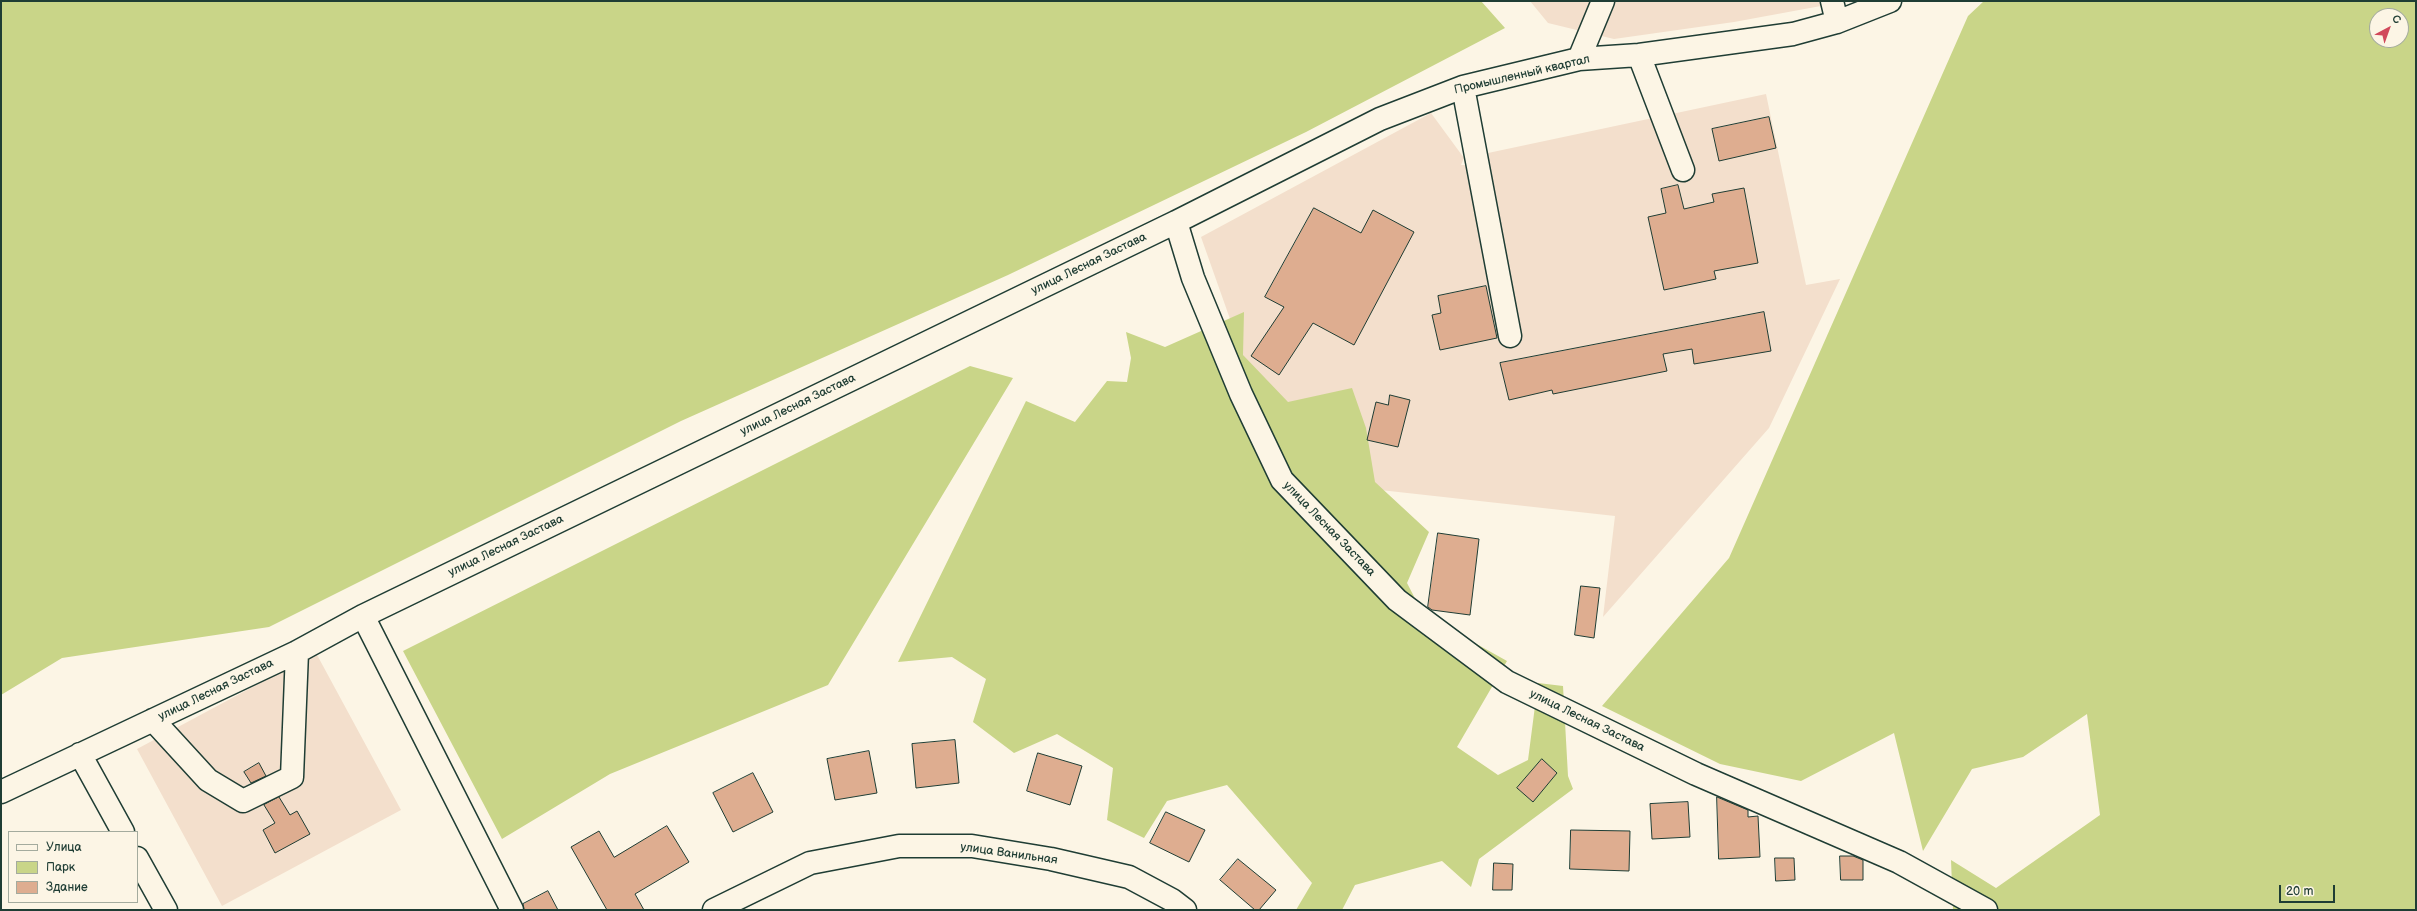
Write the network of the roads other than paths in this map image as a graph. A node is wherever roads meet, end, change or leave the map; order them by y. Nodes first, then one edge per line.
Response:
1 (1603, 1) edge
2 (1832, 1) edge
3 (1890, 1) edge
4 (1837, 22) junction
5 (1639, 55) junction
6 (1579, 59) junction
7 (1463, 87) junction
8 (1683, 170) dead end
9 (1176, 222) junction
10 (1510, 336) dead end
11 (362, 616) junction
12 (297, 652) junction
13 (153, 720) junction
14 (80, 754) junction
15 (1, 792) edge
16 (122, 831) edge
17 (138, 860) edge
18 (166, 910) edge
19 (512, 910) edge
20 (714, 910) edge
21 (1185, 910) edge
22 (1986, 910) edge

1 - 6 street
2 - 4 street
3 - 4 street, Промышленный квартал
4 - 5 street, Промышленный квартал
5 - 6 street, Промышленный квартал
5 - 8 street
6 - 7 street, Промышленный квартал
7 - 9 street, Промышленный квартал
7 - 10 street
9 - 11 street, улица Лесная Застава
9 - 22 street, улица Лесная Застава
11 - 12 street, улица Лесная Застава
11 - 19 street
12 - 13 street, улица Лесная Застава
12 - 13 street
13 - 14 street, улица Лесная Застава
14 - 15 street, улица Лесная Застава
14 - 16 street
17 - 18 street
20 - 21 street, улица Ванильная

